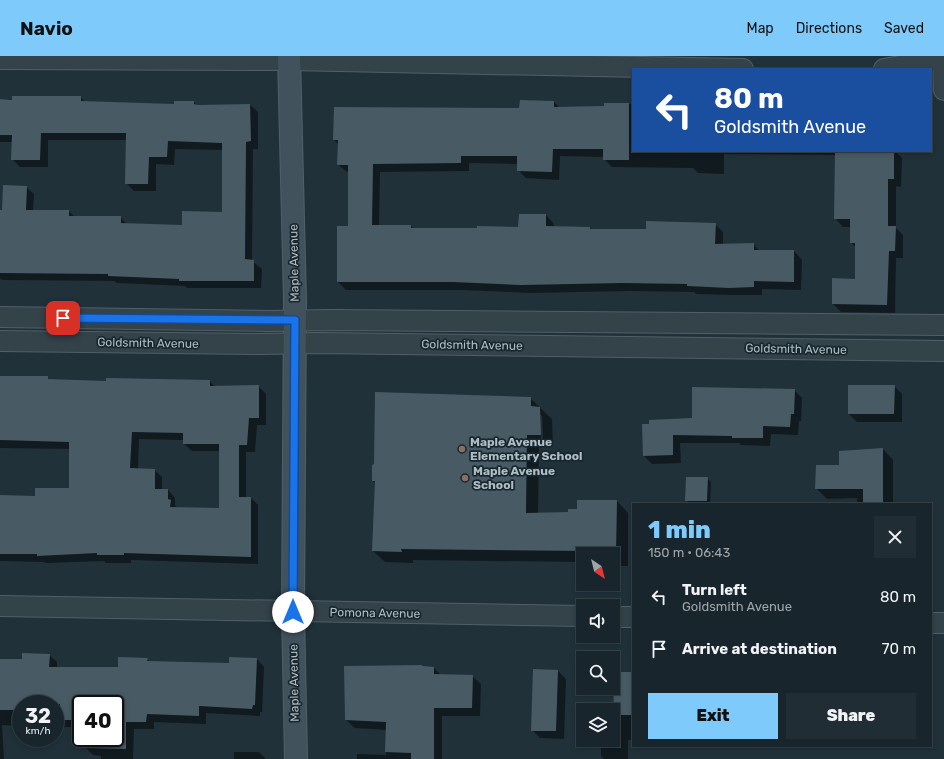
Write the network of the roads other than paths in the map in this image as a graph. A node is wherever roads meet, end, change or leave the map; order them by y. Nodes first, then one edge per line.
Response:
1 (941, 57) edge
2 (6, 58) edge
3 (289, 58) edge
4 (614, 61) edge
5 (727, 68) edge
6 (889, 68) edge
7 (944, 90) edge
8 (0, 317) edge
9 (295, 320) junction
10 (944, 325) edge
11 (0, 341) edge
12 (295, 344) junction
13 (944, 351) edge
14 (0, 606) edge
15 (293, 612) junction
16 (576, 616) edge
17 (620, 617) edge
18 (632, 617) edge
19 (932, 623) edge
20 (944, 623) edge
21 (296, 759) edge

1 - 6 street
1 - 7 street
2 - 3 street
3 - 4 street
3 - 9 street, Maple Avenue
4 - 5 street
8 - 9 street, Goldsmith Avenue
9 - 10 street, Goldsmith Avenue
9 - 12 street, Maple Avenue
11 - 12 street, Goldsmith Avenue
12 - 13 street, Goldsmith Avenue
12 - 15 street, Maple Avenue
14 - 15 street, Pomona Avenue
15 - 16 street, Pomona Avenue
15 - 21 street, Maple Avenue
17 - 18 street
19 - 20 street

